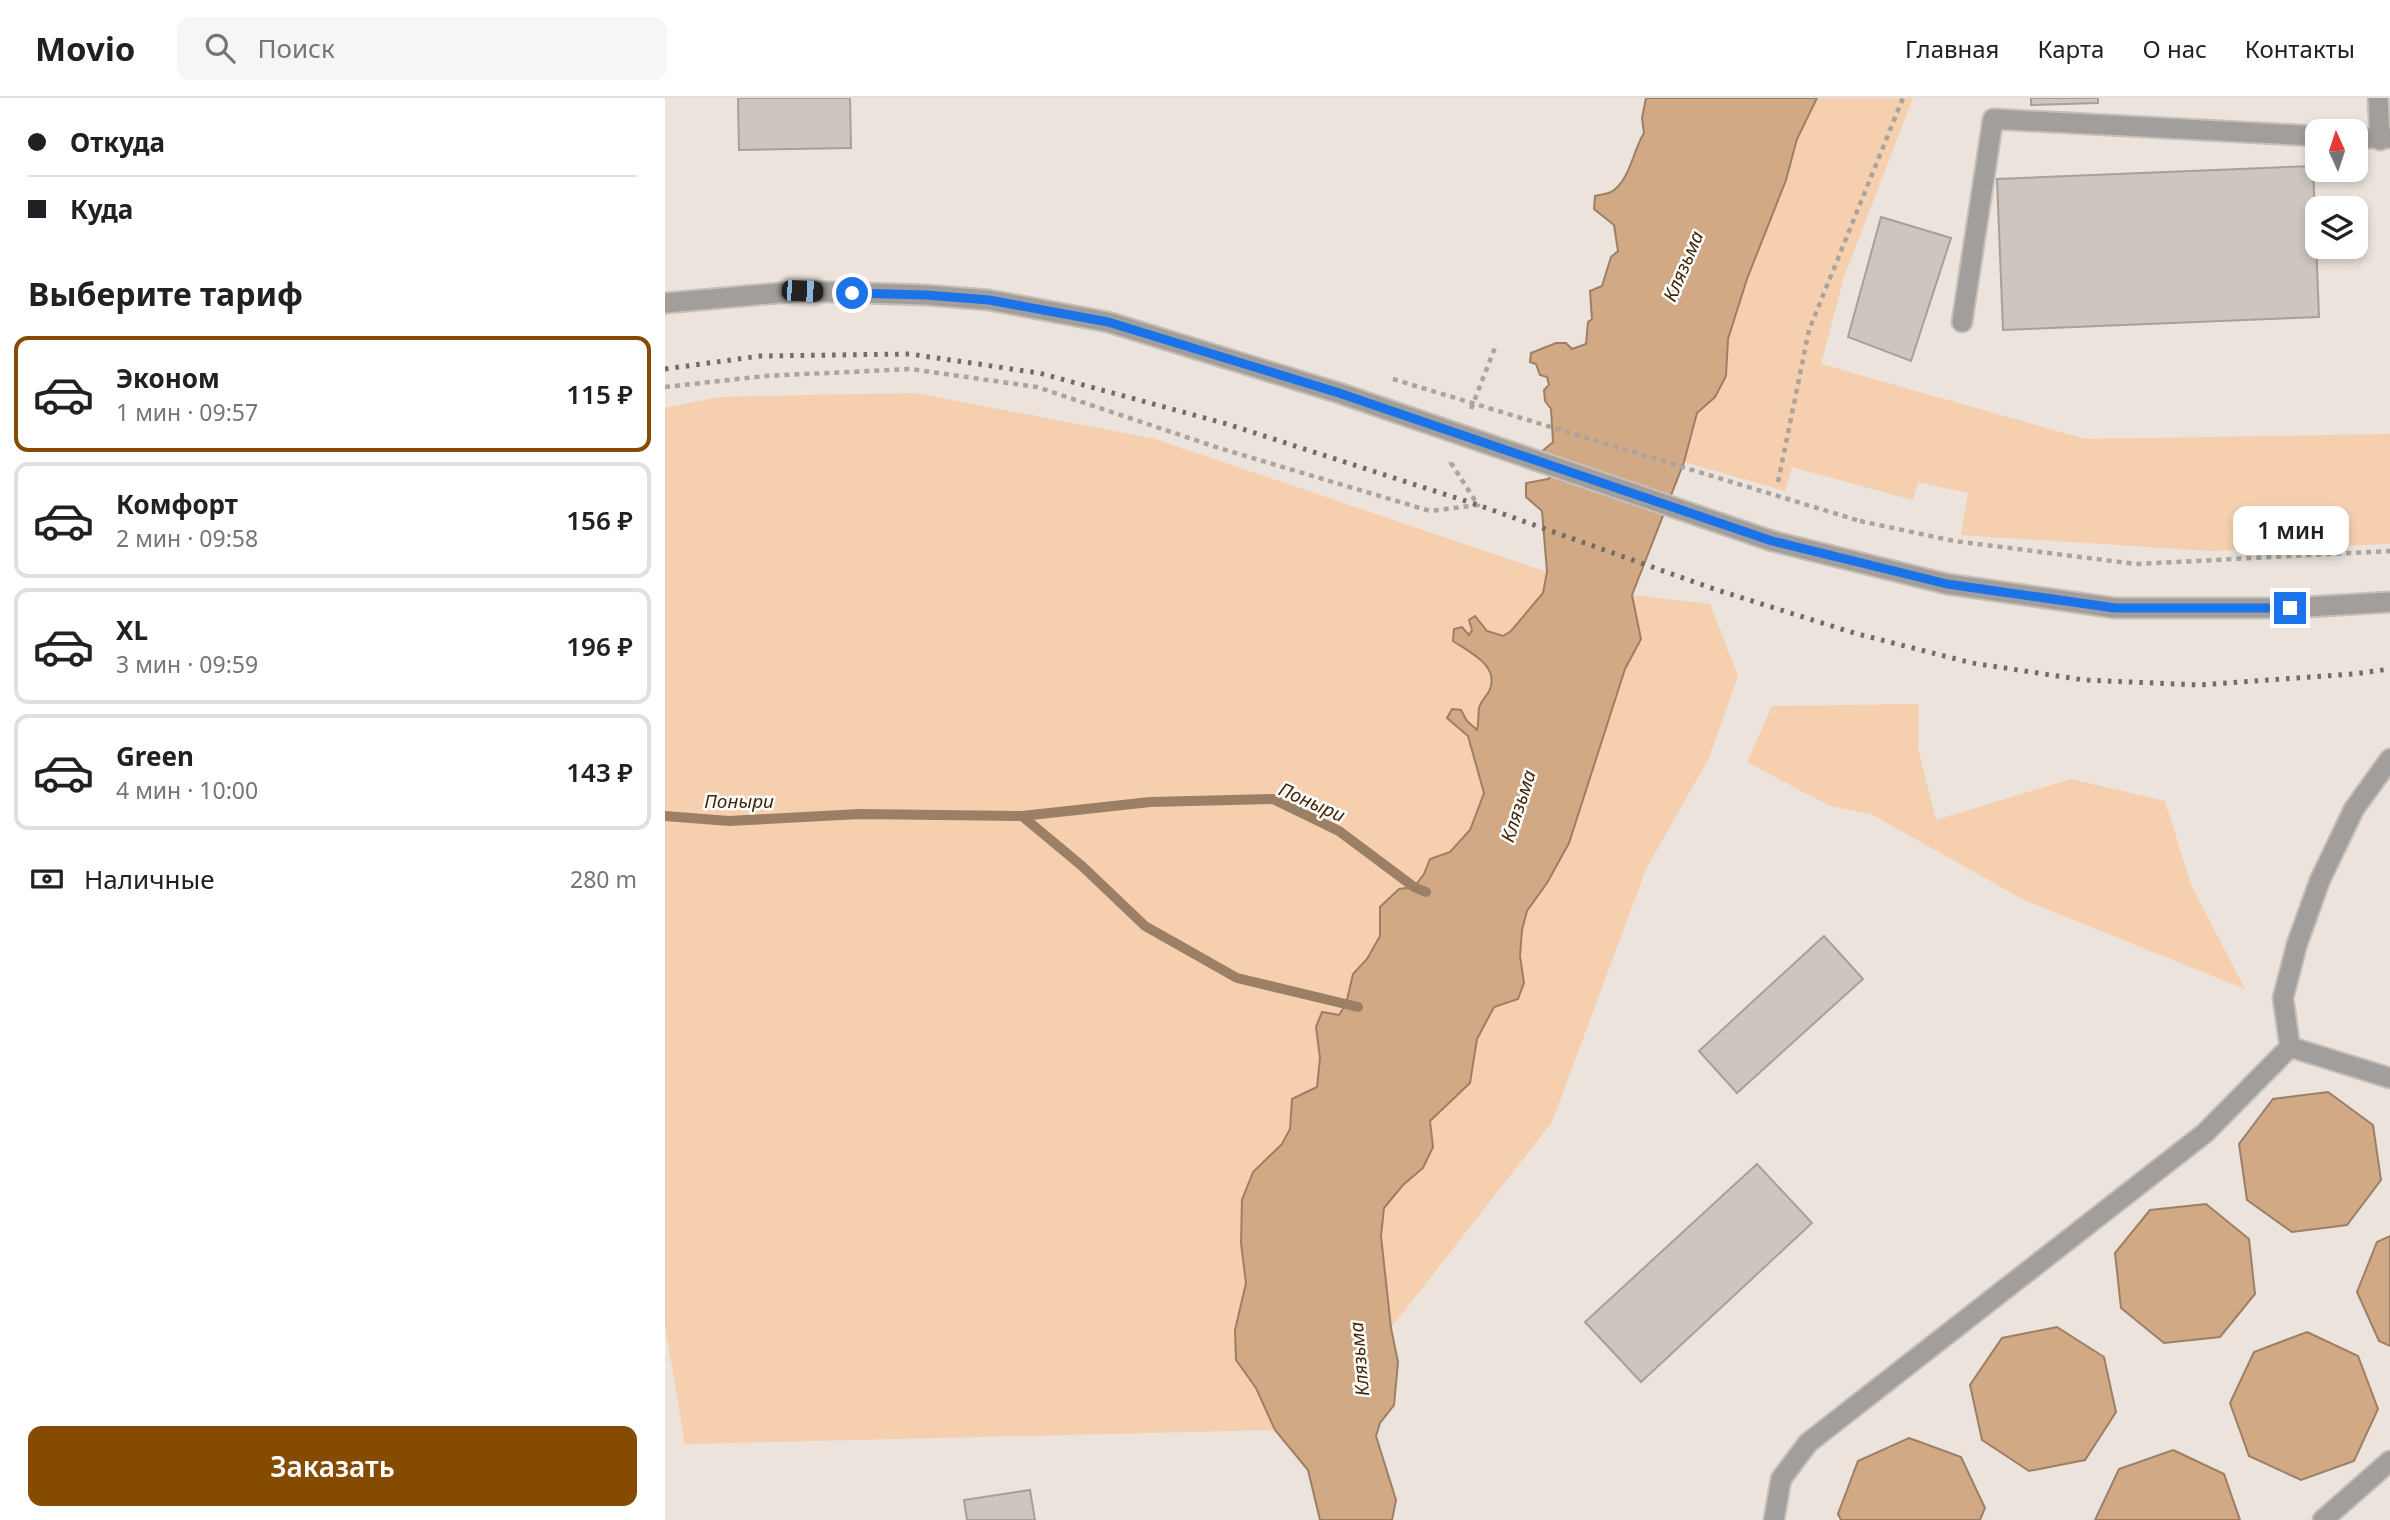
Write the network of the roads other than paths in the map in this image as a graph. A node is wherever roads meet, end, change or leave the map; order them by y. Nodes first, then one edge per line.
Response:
1 (2378, 98) edge
2 (2305, 135) edge
3 (2385, 139) edge
4 (665, 303) edge
5 (1962, 322) dead end
6 (2390, 601) edge
7 (2390, 759) edge
8 (2290, 1047) junction
9 (2390, 1078) edge
10 (2390, 1461) edge
11 (1775, 1520) edge
12 (2323, 1520) edge

1 - 3 street
2 - 5 street
4 - 6 street, bridge
7 - 8 street
8 - 9 street
8 - 11 street
10 - 12 street

